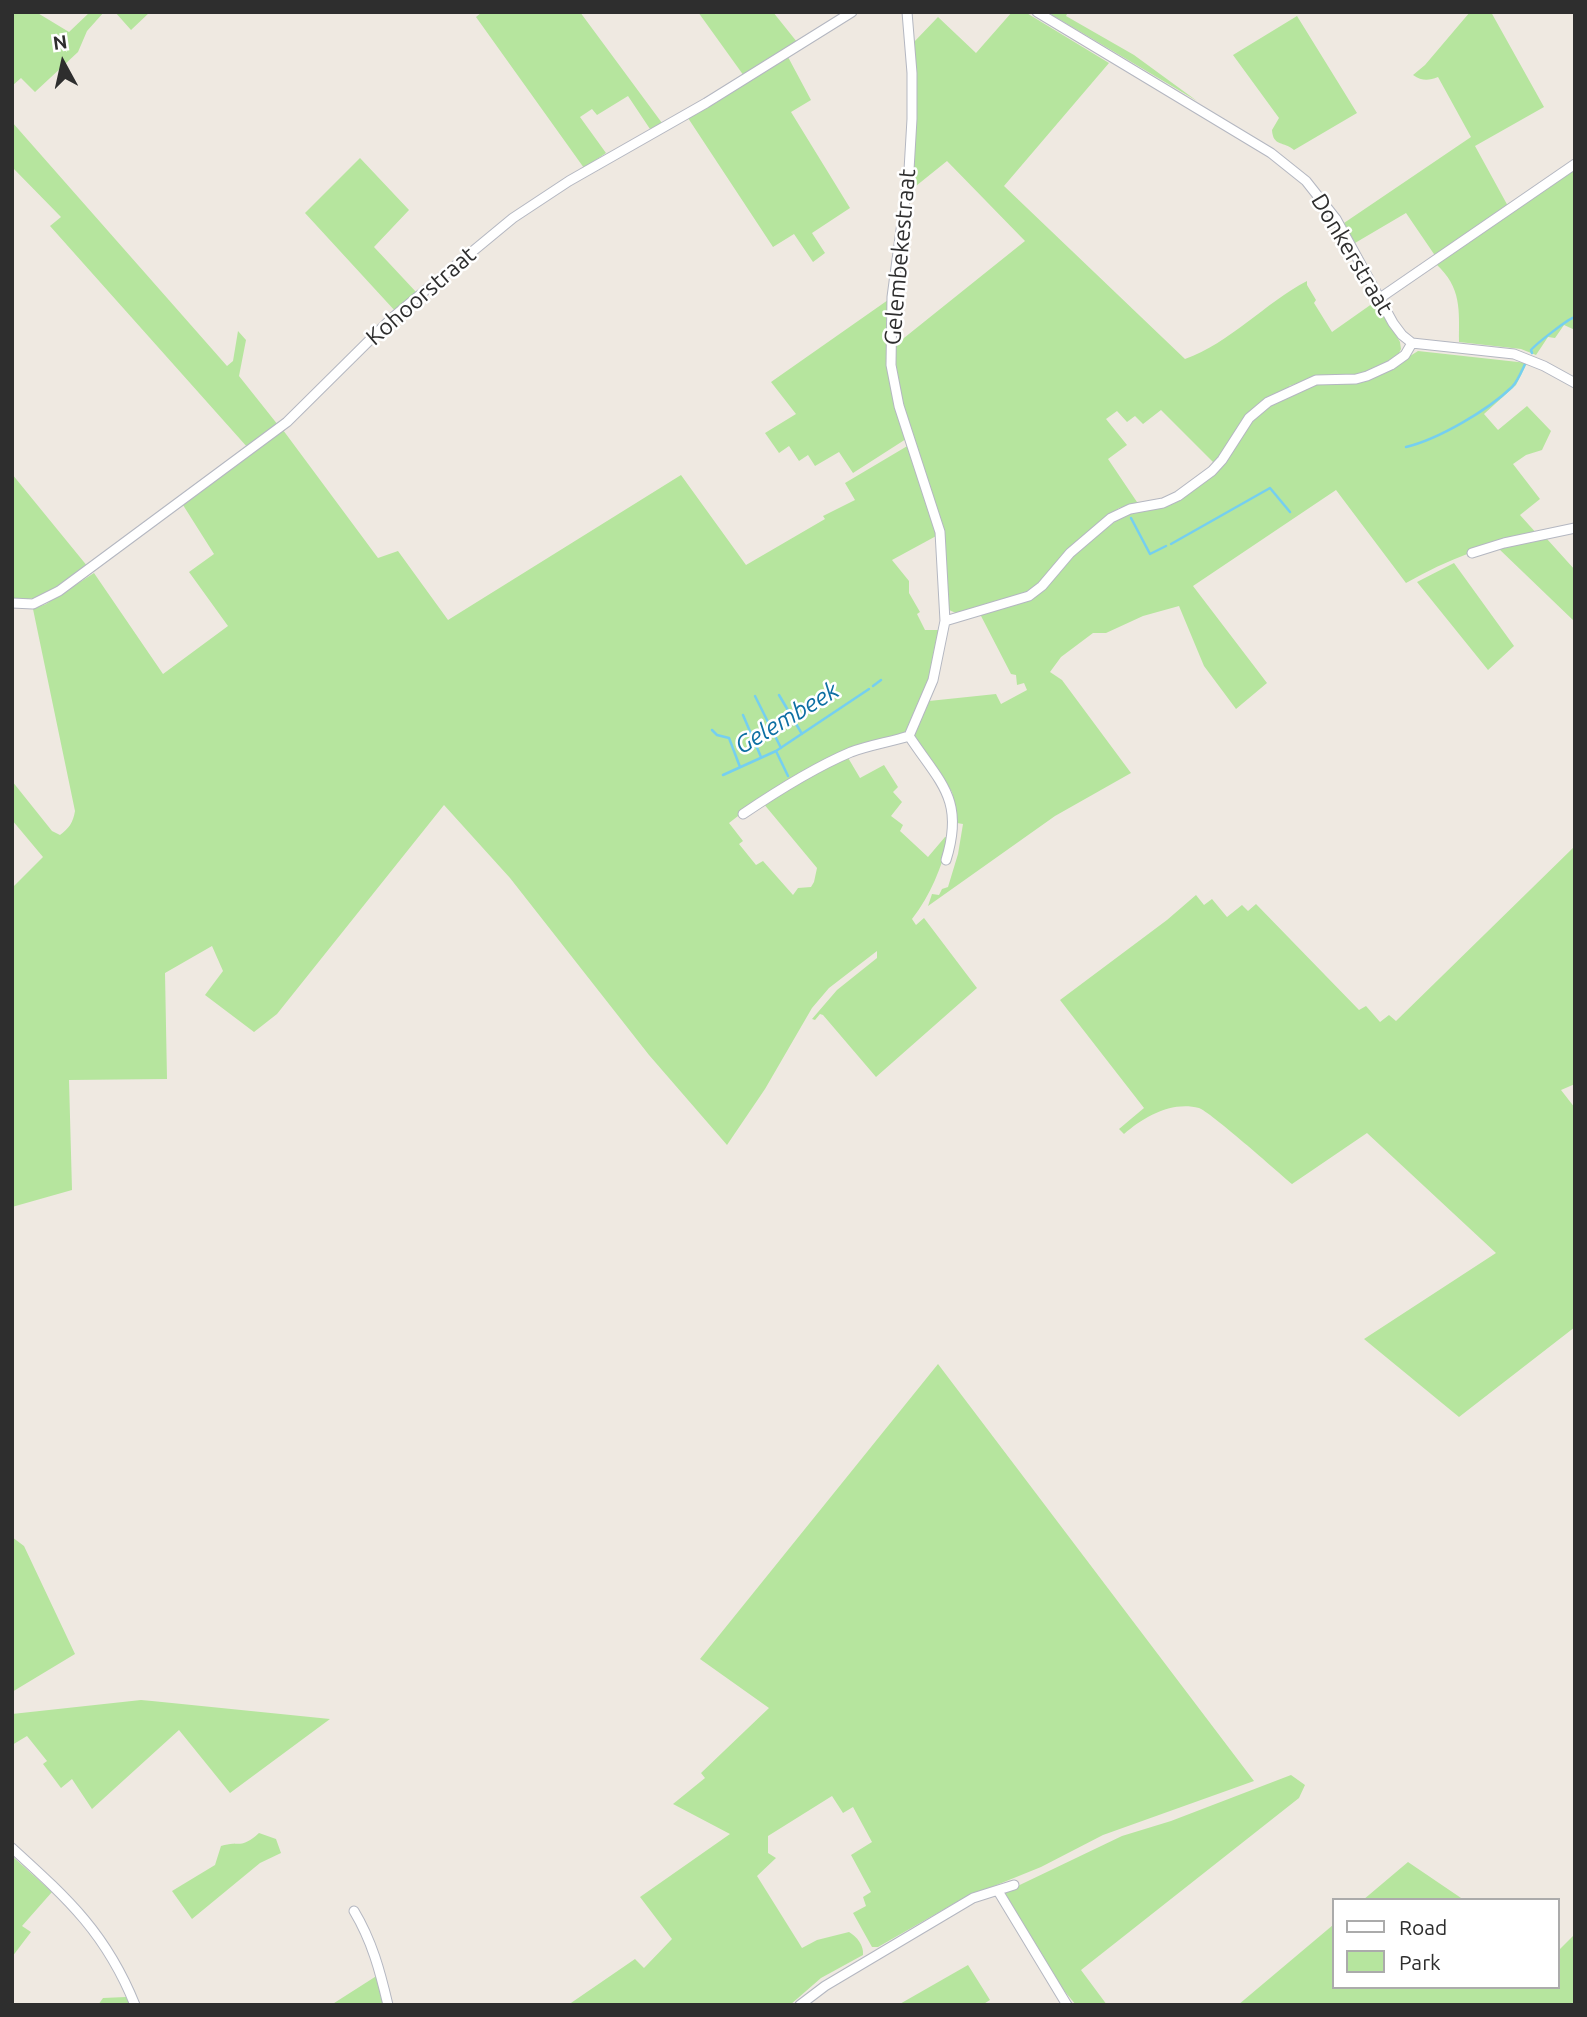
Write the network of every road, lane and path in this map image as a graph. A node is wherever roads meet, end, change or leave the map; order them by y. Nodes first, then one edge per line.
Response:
1 (852, 12) edge
2 (907, 12) edge
3 (1037, 12) edge
4 (1575, 164) edge
5 (1380, 298) junction
6 (1412, 342) junction
7 (1575, 383) edge
8 (1575, 528) edge
9 (1472, 553) dead end
10 (12, 603) edge
11 (946, 621) junction
12 (909, 736) junction
13 (743, 814) dead end
14 (946, 860) dead end
15 (12, 1848) edge
16 (1014, 1885) dead end
17 (998, 1891) junction
18 (354, 1911) dead end
19 (135, 2005) edge
20 (388, 2005) edge
21 (800, 2005) edge
22 (1067, 2005) edge

1 - 10 street, Kohoorstraat
2 - 11 street, Gelembekestraat
3 - 5 street, Donkerstraat
4 - 5 street
5 - 6 street, Donkerstraat
6 - 7 street
6 - 11 street
8 - 9 street
11 - 12 street, Gelembekestraat
12 - 13 street
12 - 14 street
15 - 19 street
16 - 17 street
17 - 21 street
17 - 22 street
18 - 20 street

